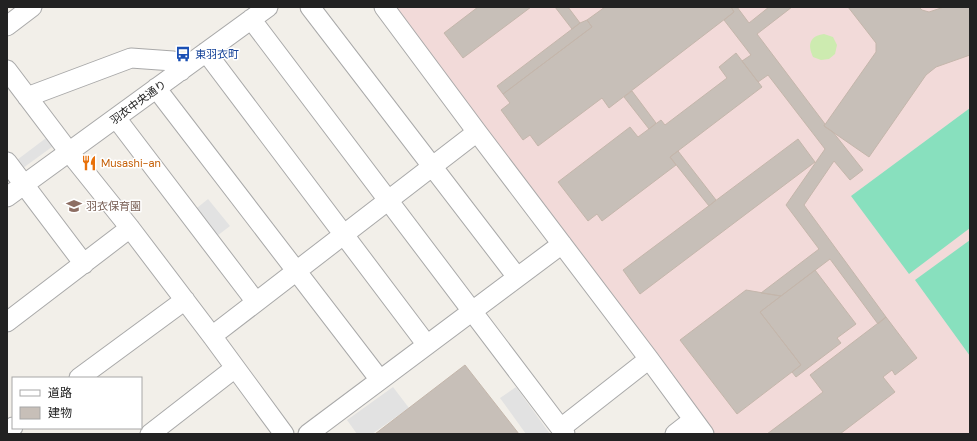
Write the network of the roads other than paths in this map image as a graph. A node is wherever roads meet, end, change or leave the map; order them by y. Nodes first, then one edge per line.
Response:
1 (32, 7) edge
2 (268, 7) edge
3 (310, 7) edge
4 (384, 7) edge
5 (251, 19) junction
6 (7, 26) edge
7 (206, 52) junction
8 (7, 70) edge
9 (180, 71) junction
10 (156, 88) junction
11 (27, 97) junction
12 (116, 118) junction
13 (477, 132) junction
14 (69, 152) junction
15 (7, 162) edge
16 (432, 167) junction
17 (24, 184) junction
18 (7, 197) edge
19 (388, 200) junction
20 (130, 228) junction
21 (344, 234) junction
22 (562, 244) junction
23 (84, 264) junction
24 (296, 271) junction
25 (517, 277) junction
26 (185, 300) junction
27 (256, 302) junction
28 (472, 311) junction
29 (7, 322) edge
30 (212, 336) junction
31 (427, 345) junction
32 (649, 359) junction
33 (235, 368) junction
34 (80, 377) edge
35 (380, 380) junction
36 (699, 427) edge
37 (563, 431) edge
38 (150, 434) edge
39 (284, 434) edge
40 (308, 434) edge
41 (675, 434) edge

1 - 6 street
2 - 5 street, 羽衣中央通り
3 - 16 street
4 - 13 street
5 - 7 street, 羽衣中央通り
5 - 19 street
7 - 9 street, 羽衣中央通り
7 - 21 street
8 - 11 street
9 - 10 street, 羽衣中央通り
9 - 11 street
10 - 12 street, 羽衣中央通り
10 - 24 street
11 - 14 street
12 - 14 street, 羽衣中央通り
12 - 27 street
13 - 16 street
13 - 22 street
14 - 17 street, 羽衣中央通り
14 - 20 street
15 - 17 street
16 - 19 street
16 - 25 street
17 - 18 street, 羽衣中央通り
17 - 23 street
19 - 21 street
19 - 28 street
20 - 23 street
20 - 26 street
21 - 24 street
21 - 31 street
22 - 25 street
22 - 32 street
23 - 29 street
24 - 27 street
24 - 35 street
25 - 28 street
26 - 30 street
26 - 34 street
27 - 30 street
28 - 31 street
28 - 37 street
30 - 33 street
31 - 35 street
32 - 36 street
32 - 37 street
33 - 38 street
33 - 39 street
35 - 40 street
36 - 41 street

